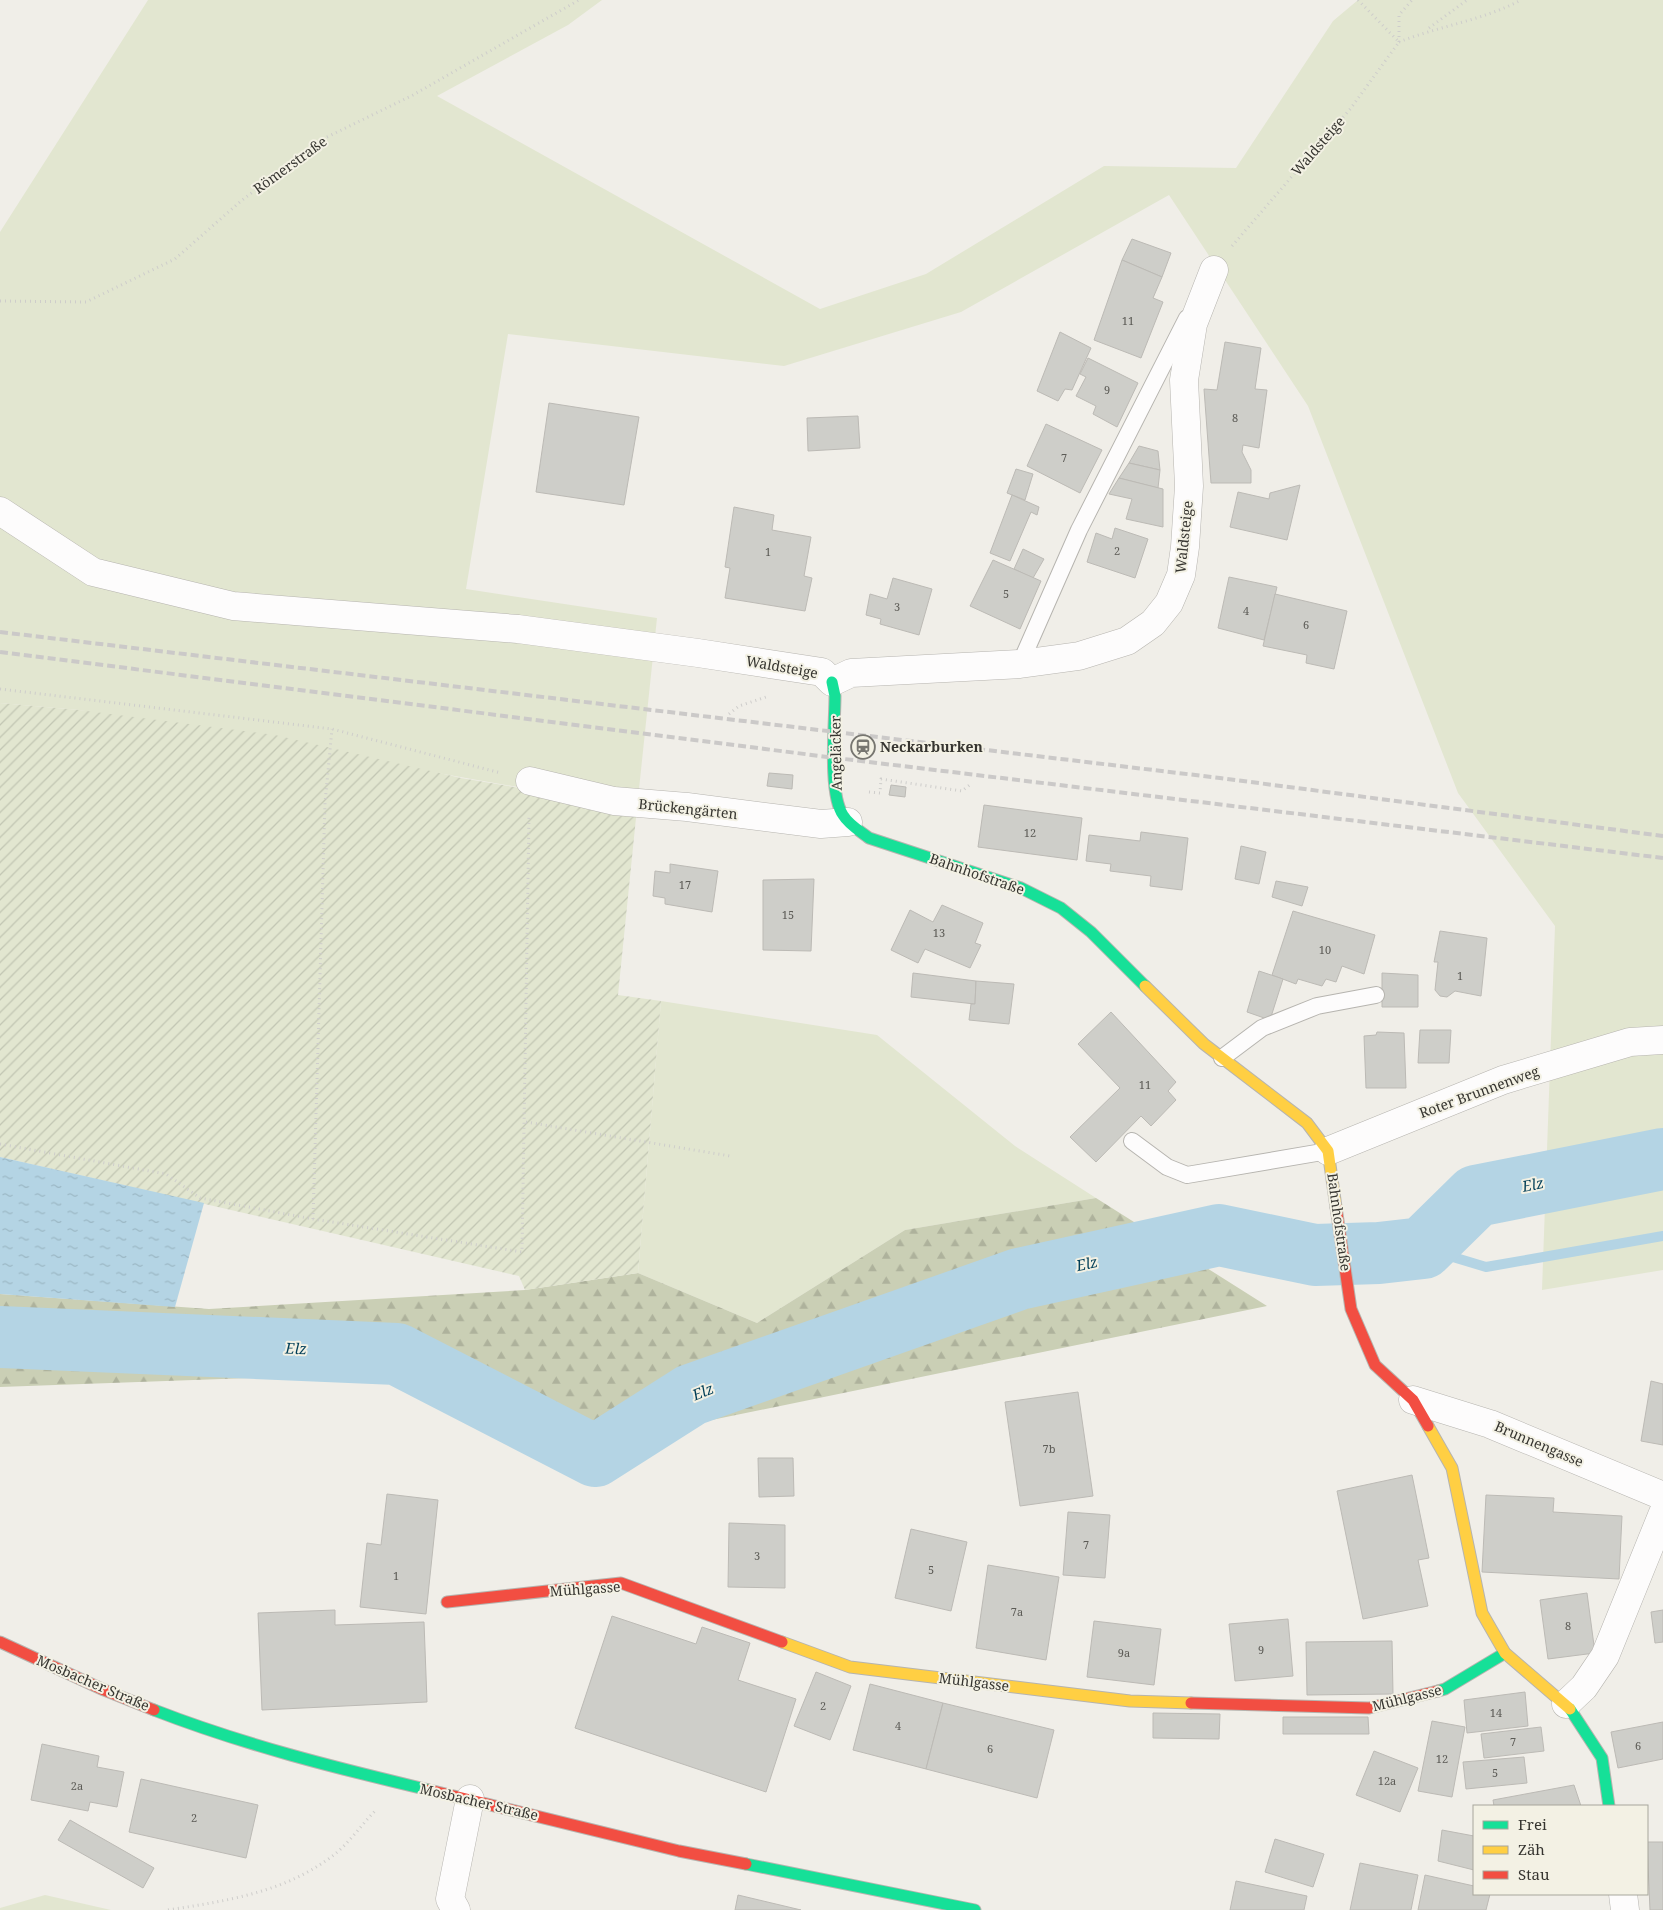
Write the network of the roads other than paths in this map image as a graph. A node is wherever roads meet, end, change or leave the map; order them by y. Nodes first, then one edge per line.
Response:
1 (1214, 270) joint
2 (0, 511) edge
3 (1020, 664) junction
4 (832, 682) junction
5 (530, 781) road end
6 (848, 822) junction
7 (1376, 995) dead end
8 (1663, 1040) edge
9 (1222, 1058) junction
10 (1132, 1141) dead end
11 (1328, 1151) junction
12 (1413, 1400) junction
13 (1663, 1496) edge
14 (1663, 1513) edge
15 (447, 1602) dead end
16 (0, 1642) edge
17 (1504, 1652) junction
18 (1566, 1704) junction
19 (470, 1800) junction
20 (1609, 1805) edge
21 (1623, 1895) edge
22 (456, 1910) edge
23 (975, 1910) edge
24 (1626, 1910) edge

1 - 3 lane
1 - 3 street, Waldsteige
2 - 4 street, Waldsteige
3 - 4 street, Waldsteige
4 - 6 street, Angeläcker
5 - 6 street, Brückengärten
6 - 9 street, Bahnhofstraße
7 - 9 lane
8 - 11 street, Roter Brunnenweg
9 - 11 street, Bahnhofstraße
10 - 11 lane
11 - 12 street, Bahnhofstraße
12 - 13 street, Brunnengasse
12 - 17 street, Bahnhofstraße
14 - 18 street
15 - 17 street, Mühlgasse
16 - 19 street, Mosbacher Straße
17 - 18 street, Bahnhofstraße
18 - 20 street, Bahnhofstraße
19 - 22 street
19 - 23 street, Mosbacher Straße
21 - 24 street

